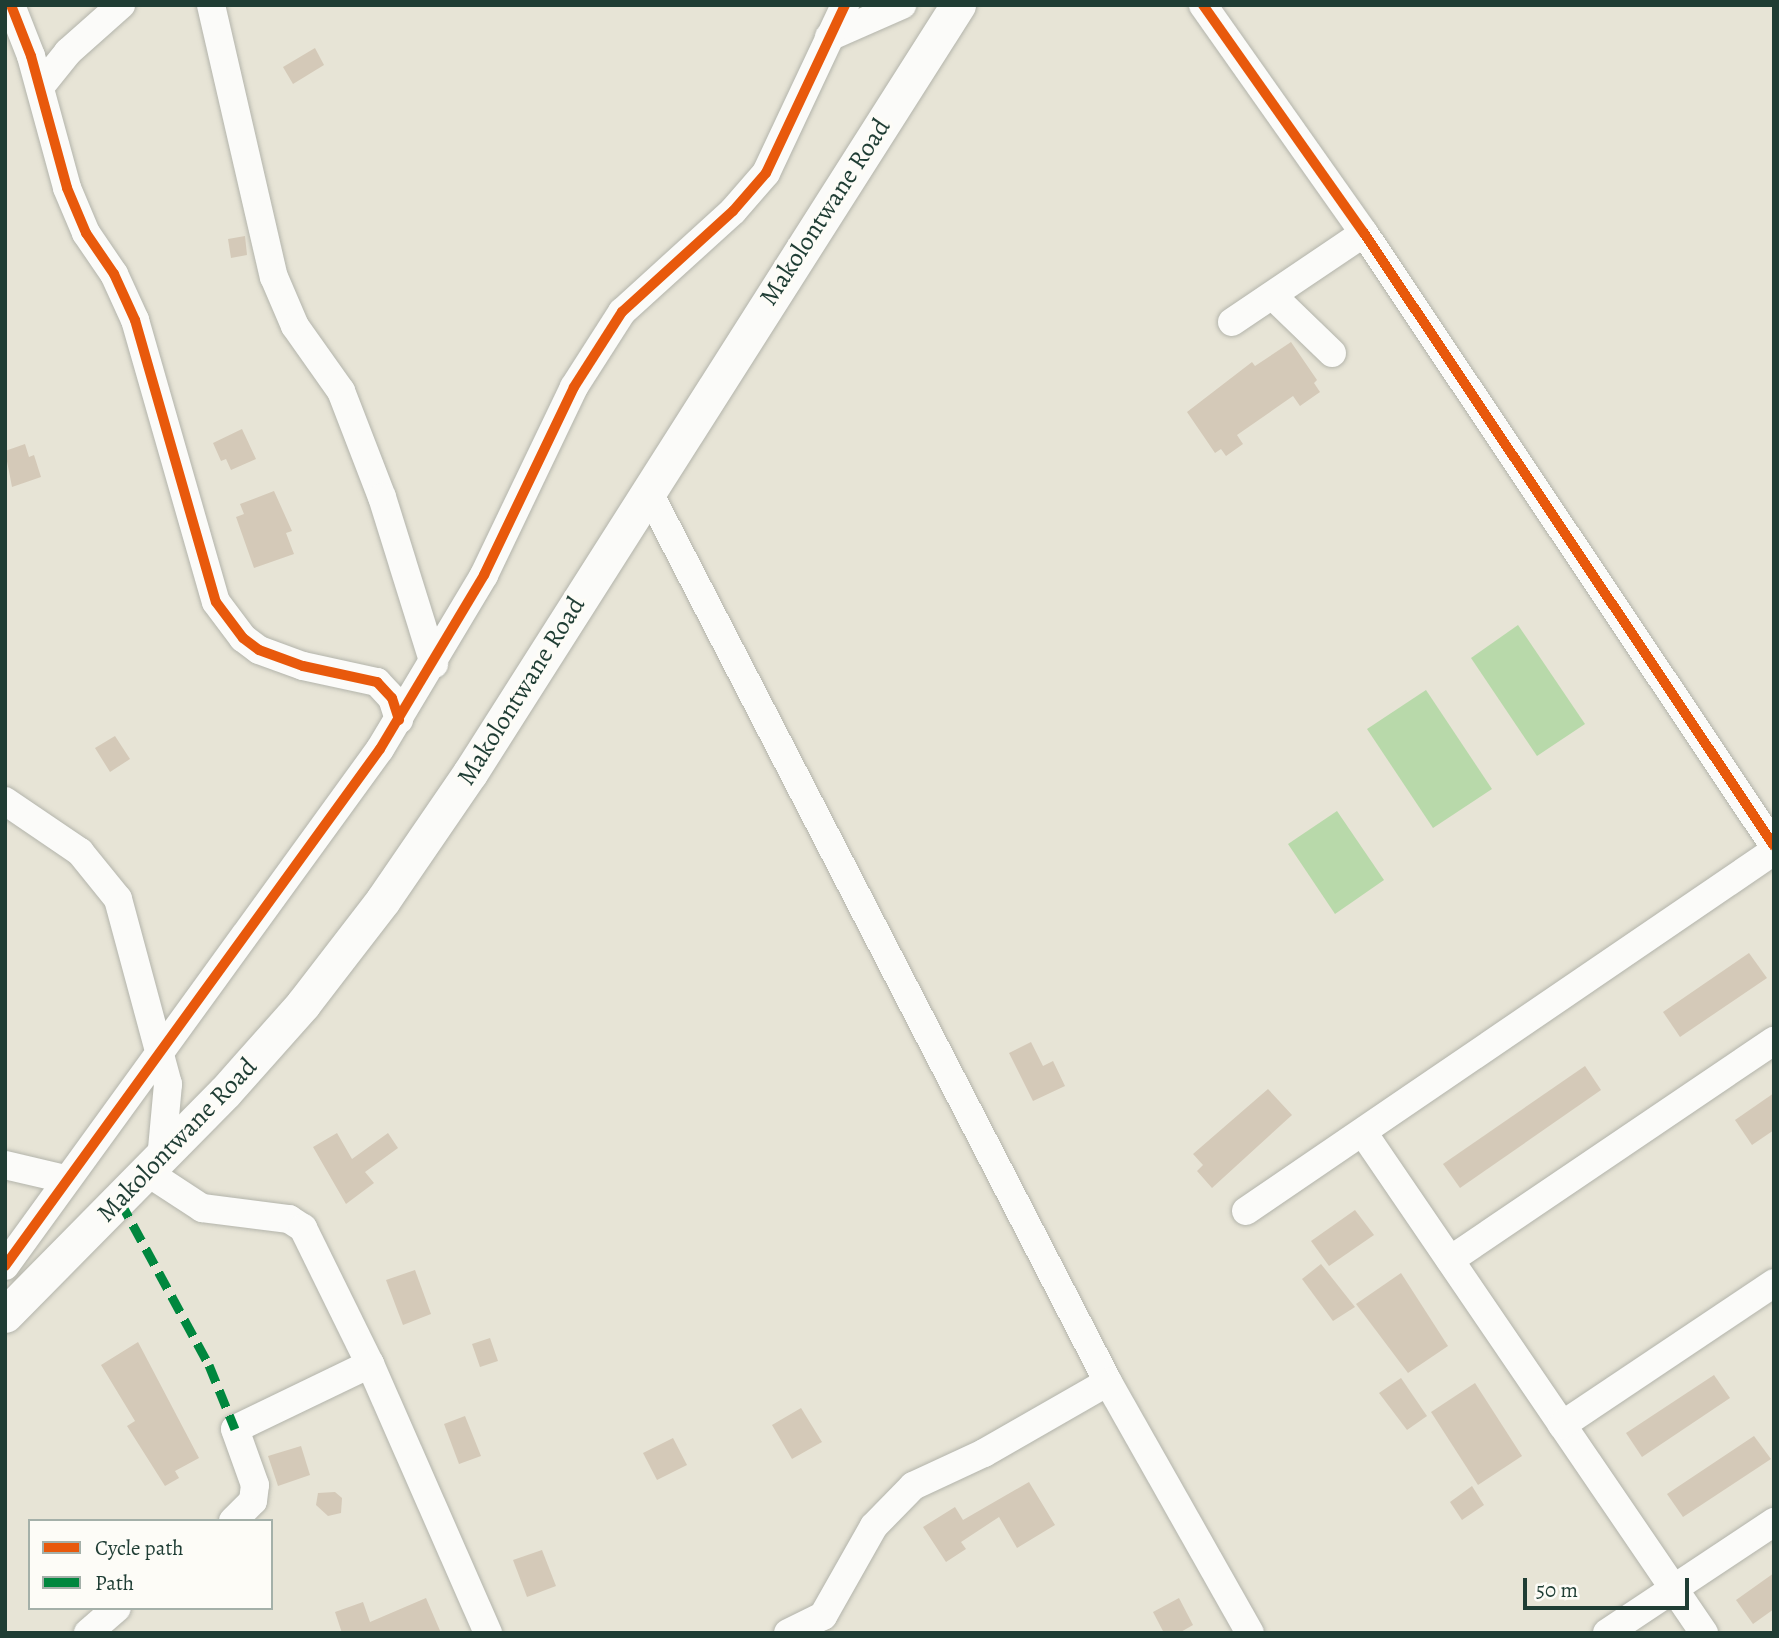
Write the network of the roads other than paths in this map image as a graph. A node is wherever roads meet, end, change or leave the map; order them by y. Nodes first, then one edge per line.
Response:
1 (11, 5) edge
2 (121, 5) edge
3 (211, 5) edge
4 (845, 5) edge
5 (902, 5) edge
6 (958, 5) edge
7 (1203, 5) edge
8 (830, 37) junction
9 (40, 87) junction
10 (1364, 233) junction
11 (1273, 296) junction
12 (1233, 322) dead end
13 (1332, 353) dead end
14 (648, 491) junction
15 (434, 664) junction
16 (399, 720) junction
17 (5, 801) edge
18 (1774, 848) edge
19 (1774, 1041) edge
20 (160, 1049) junction
21 (1364, 1134) junction
22 (5, 1165) edge
23 (154, 1165) junction
24 (65, 1179) junction
25 (1246, 1211) dead end
26 (1450, 1260) junction
27 (5, 1266) edge
28 (1774, 1283) edge
29 (5, 1315) edge
30 (370, 1364) junction
31 (1108, 1381) junction
32 (1562, 1425) junction
33 (235, 1519) edge
34 (1774, 1522) edge
35 (1675, 1588) junction
36 (115, 1610) edge
37 (89, 1633) edge
38 (488, 1633) edge
39 (788, 1633) edge
40 (1250, 1633) edge
41 (1607, 1633) edge
42 (1704, 1633) edge

1 - 9 street
2 - 9 street
3 - 15 street
4 - 8 street
5 - 8 street
6 - 14 main road, Makolontwane Road
7 - 10 street
8 - 15 street
9 - 16 street
10 - 11 street
10 - 18 street
11 - 12 street
11 - 13 street
14 - 23 main road, Makolontwane Road
14 - 31 street
15 - 16 street
16 - 20 street
17 - 20 street
18 - 21 street
19 - 26 street
20 - 23 street
20 - 24 street
21 - 25 street
21 - 26 street
22 - 24 street
23 - 29 main road, Makolontwane Road
23 - 30 street
24 - 27 street
26 - 32 street
28 - 32 street
30 - 33 street
30 - 38 street
31 - 39 street
31 - 40 street
32 - 35 street
34 - 35 street
35 - 41 street
35 - 42 street
36 - 37 street

